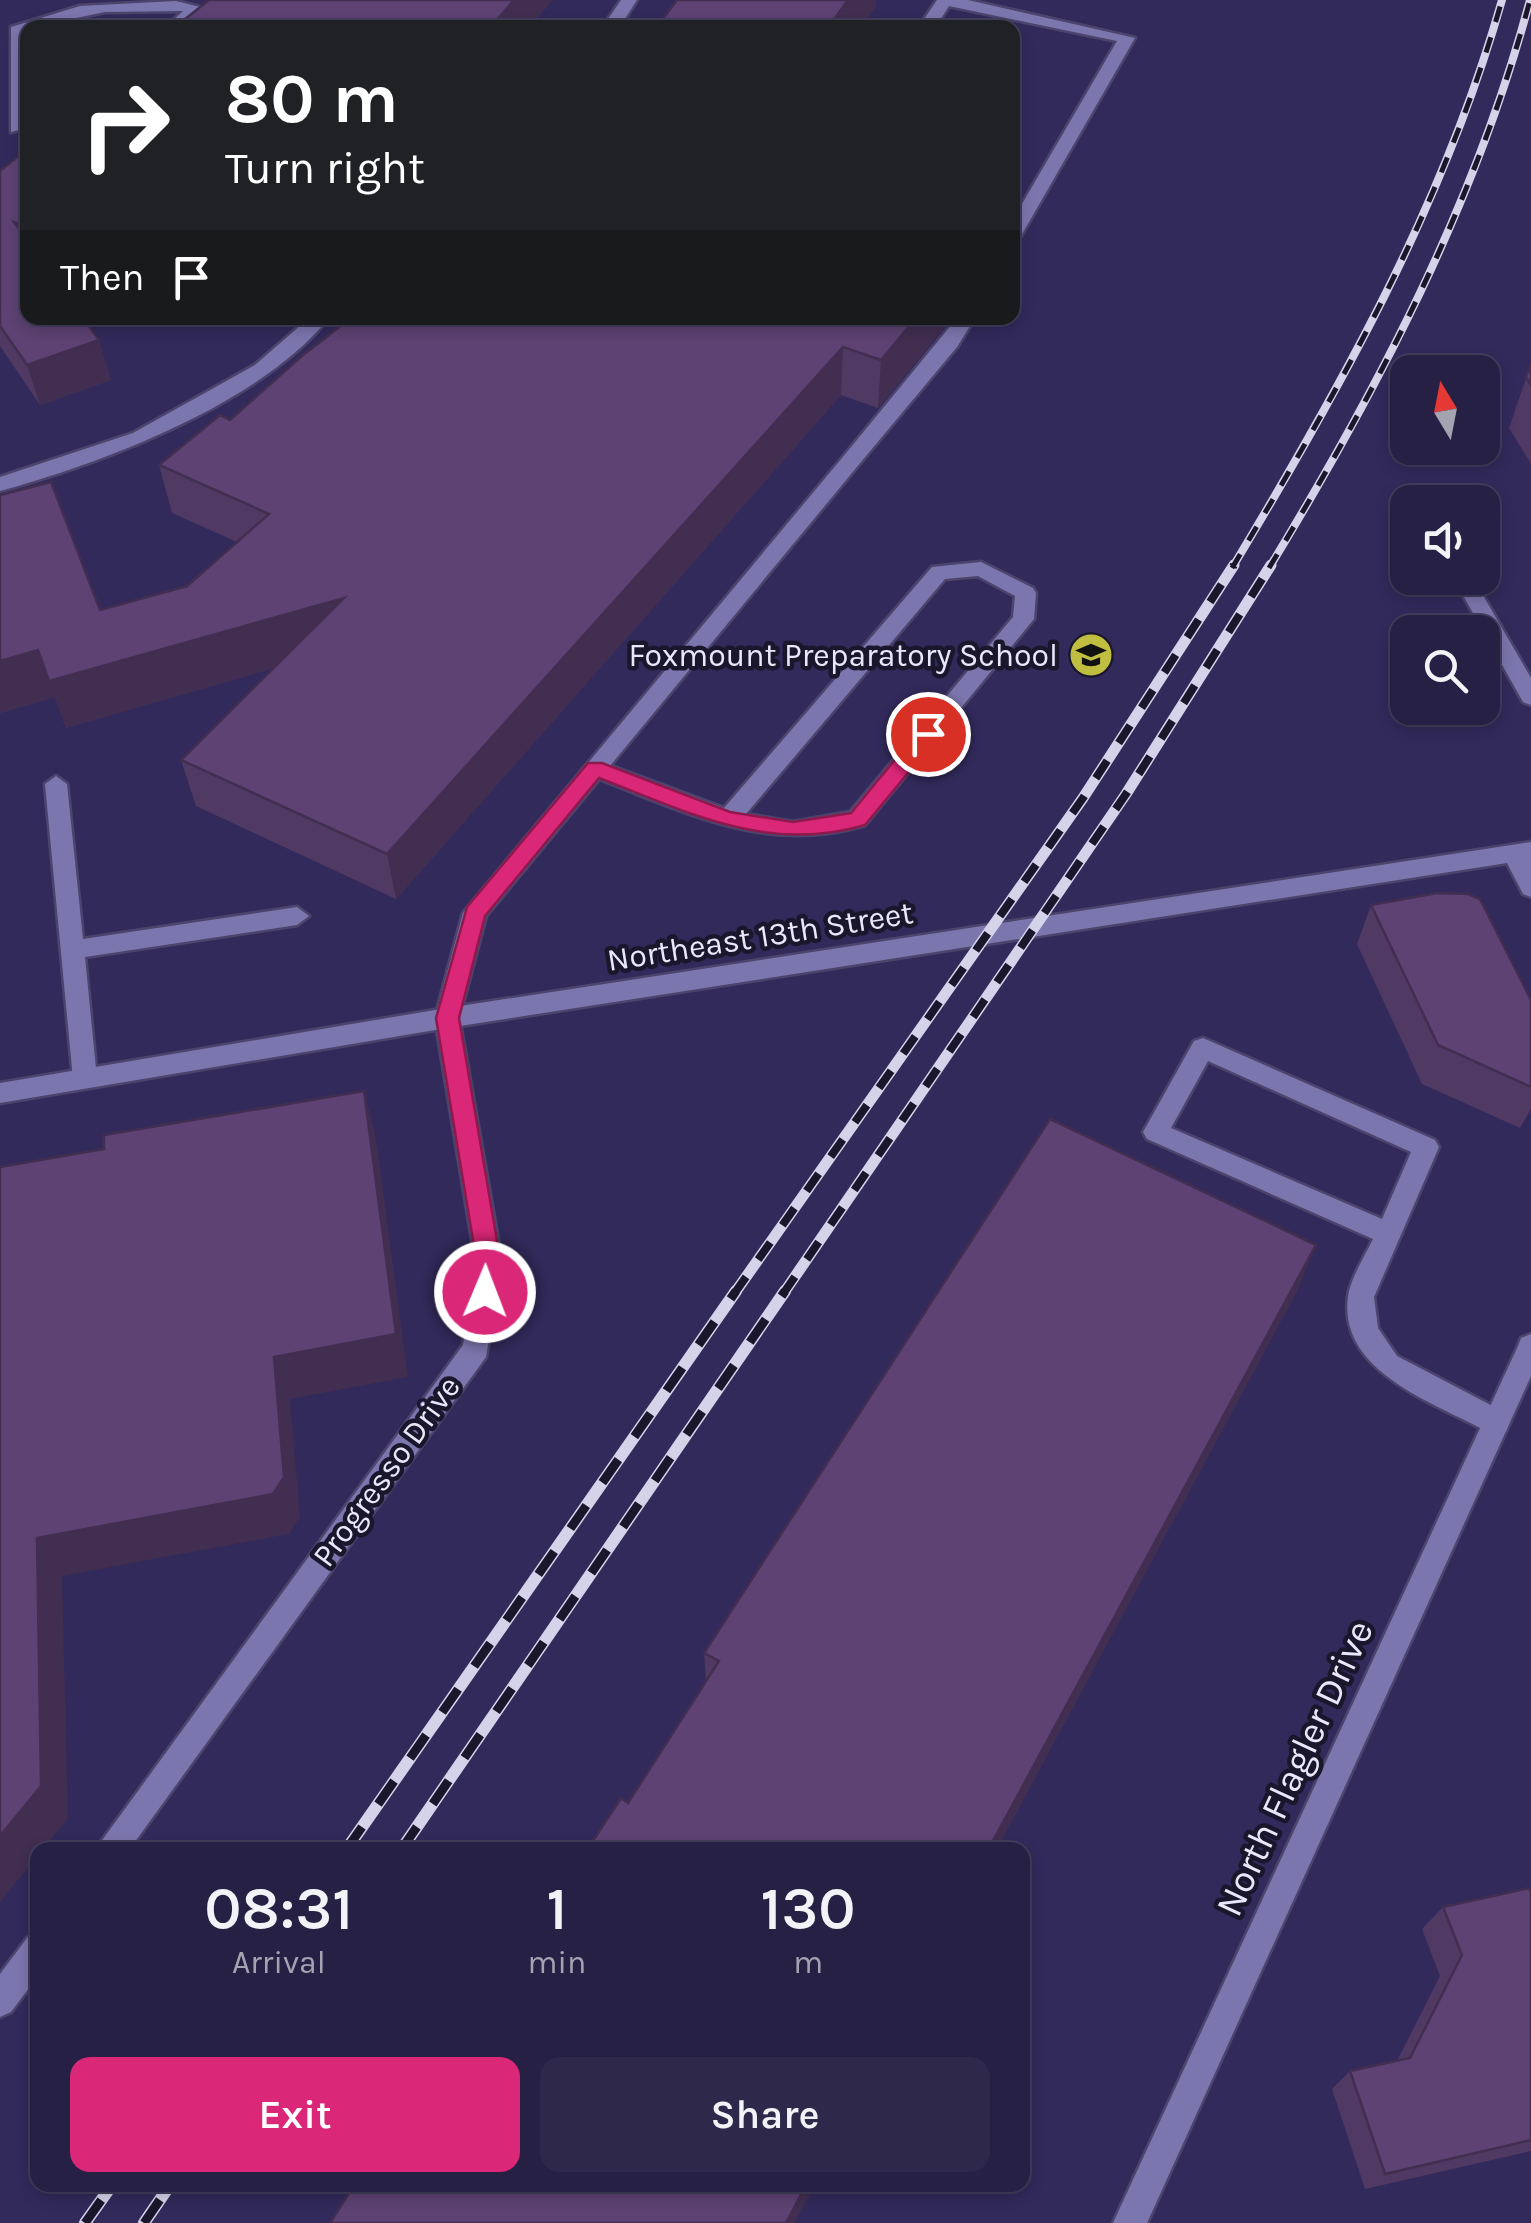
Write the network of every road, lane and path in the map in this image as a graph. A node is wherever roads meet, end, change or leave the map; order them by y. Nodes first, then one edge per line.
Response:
1 (945, 0) edge
2 (35, 20) edge
3 (182, 20) edge
4 (20, 28) edge
5 (15, 132) edge
6 (1020, 223) edge
7 (312, 325) edge
8 (962, 325) edge
9 (0, 484) edge
10 (1473, 595) edge
11 (1531, 697) edge
12 (595, 768) junction
13 (56, 784) dead end
14 (728, 819) junction
15 (1522, 853) edge
16 (1531, 888) edge
17 (297, 916) dead end
18 (72, 950) junction
19 (448, 1018) junction
20 (85, 1079) junction
21 (0, 1093) edge
22 (1388, 1234) junction
23 (1531, 1346) edge
24 (1496, 1422) junction
25 (116, 1842) edge
26 (30, 1961) edge
27 (0, 2001) edge
28 (1130, 2223) edge

1 - 6 street
2 - 3 street
4 - 5 street
7 - 9 street
8 - 12 street, Progresso Drive
10 - 11 street
12 - 14 street
12 - 19 street, Progresso Drive
13 - 18 street
14 - 14 street
15 - 16 street
15 - 19 street, Northeast 13th Street
17 - 18 street
18 - 20 street
19 - 20 street, Northeast 13th Street
19 - 25 street, Progresso Drive
20 - 21 street, Northeast 13th Street
22 - 22 street
22 - 24 street
23 - 24 street, North Flagler Drive
24 - 28 street, North Flagler Drive
26 - 27 street

